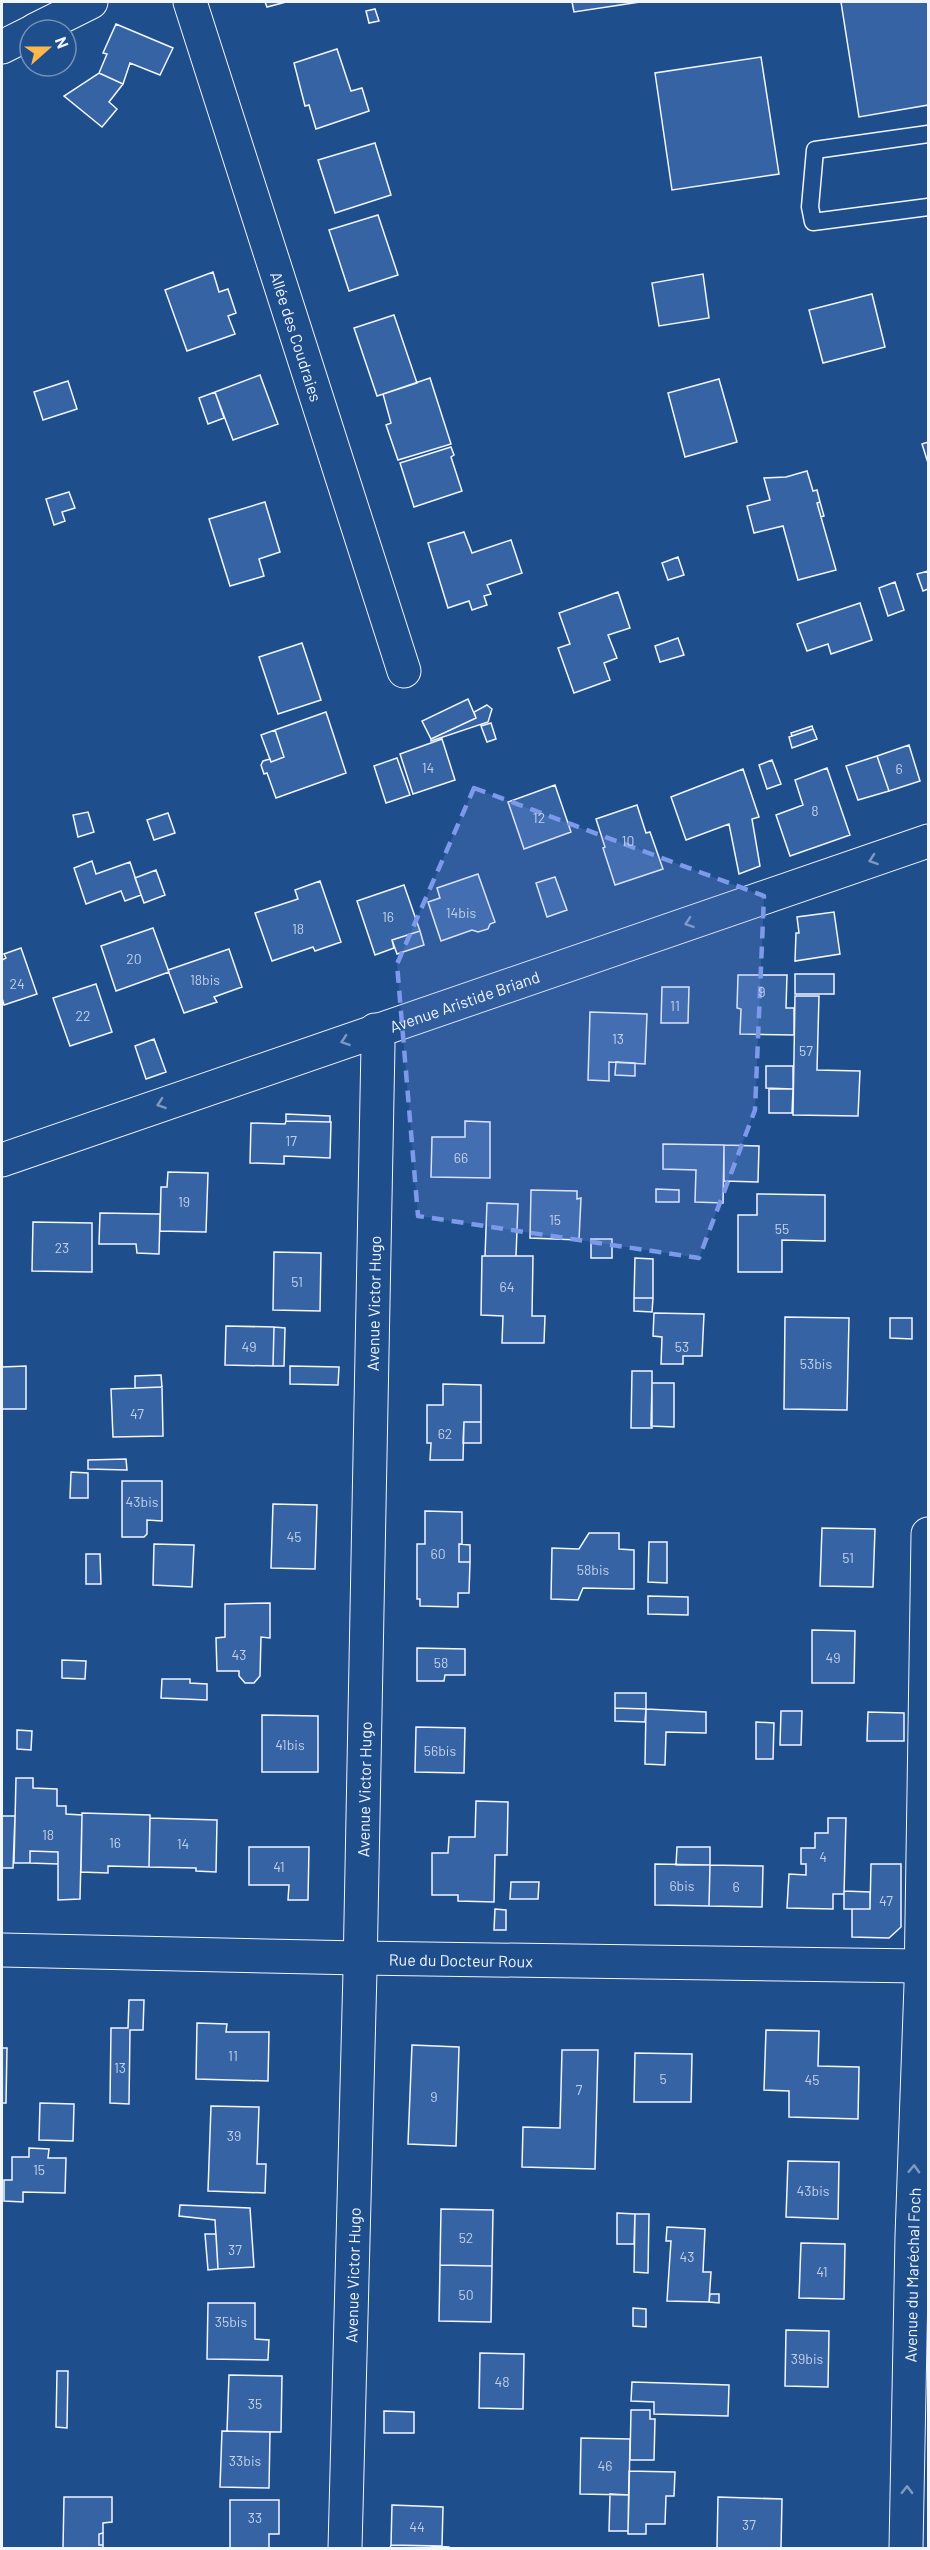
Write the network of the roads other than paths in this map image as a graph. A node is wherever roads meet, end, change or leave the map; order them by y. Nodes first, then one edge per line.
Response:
1 (91, 2) edge
2 (190, 2) edge
3 (59, 18) edge
4 (18, 39) edge
5 (2, 47) edge
6 (928, 134) edge
7 (928, 207) edge
8 (404, 671) dead end
9 (928, 841) edge
10 (375, 1030) junction
11 (2, 1160) edge
12 (928, 1534) edge
13 (2, 1950) edge
14 (360, 1958) junction
15 (920, 1966) junction
16 (345, 2548) edge
17 (906, 2548) edge

1 - 3 street
2 - 8 street, Allée des Coudraies
4 - 5 street
6 - 7 lane
9 -> 10 street, Avenue Aristide Briand
10 -> 11 street, Avenue Aristide Briand
10 - 14 street, Avenue Victor Hugo
12 - 15 street, Avenue du Maréchal Foch
13 - 14 street, Rue du Docteur Roux
14 - 15 street, Rue du Docteur Roux
14 - 16 street, Avenue Victor Hugo
17 -> 15 street, Avenue du Maréchal Foch

